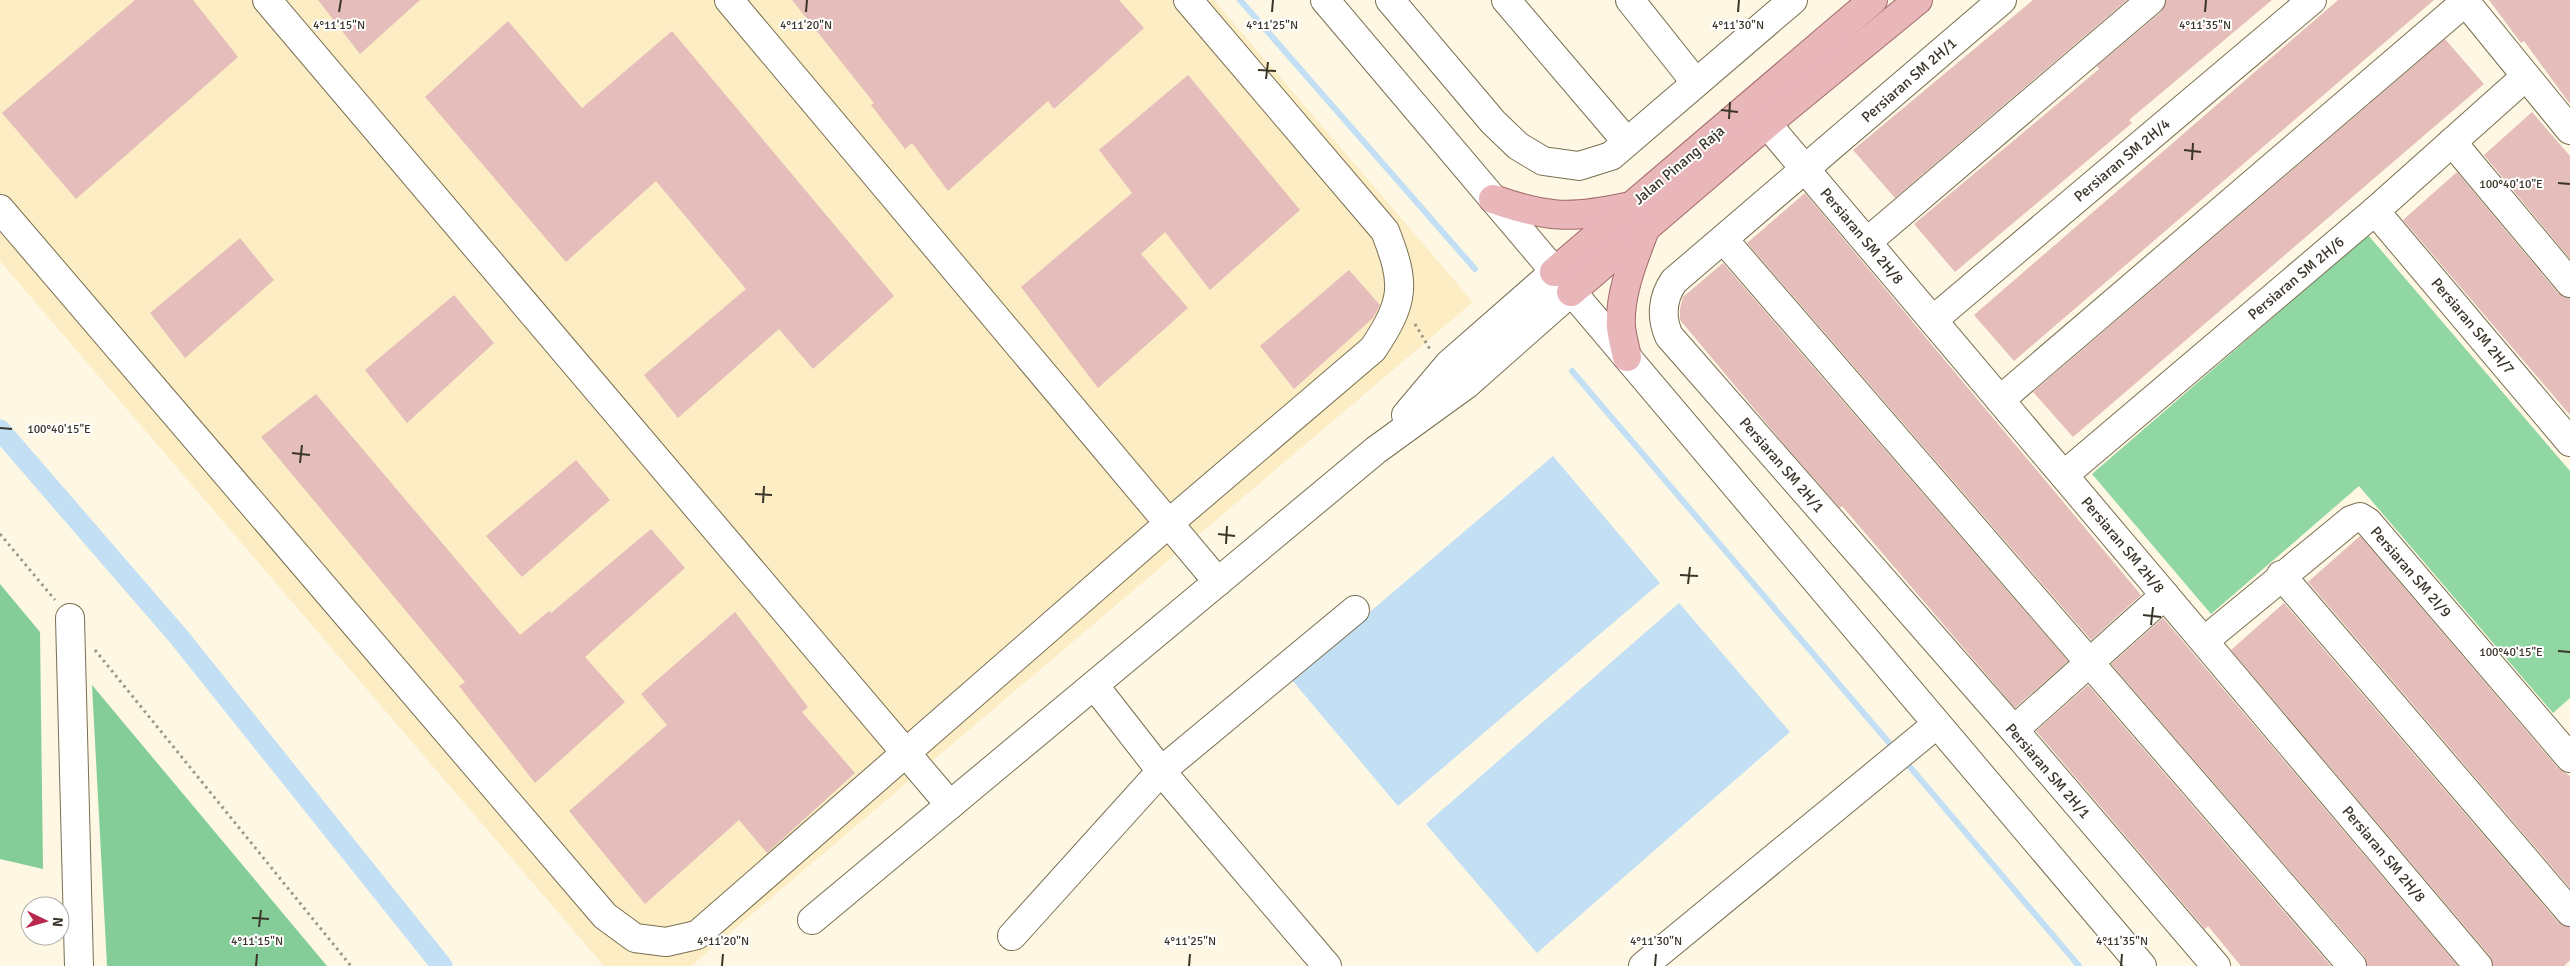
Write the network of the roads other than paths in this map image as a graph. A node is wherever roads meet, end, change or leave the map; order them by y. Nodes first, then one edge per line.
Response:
1 (267, 0) edge
2 (728, 0) edge
3 (1188, 0) edge
4 (1325, 0) edge
5 (1390, 0) edge
6 (1506, 0) edge
7 (1793, 0) edge
8 (1873, 0) edge
9 (1918, 0) edge
10 (2002, 0) edge
11 (2151, 0) edge
12 (2312, 0) edge
13 (2464, 1) edge
14 (1640, 3) edge
15 (2525, 77) junction
16 (1696, 83) junction
17 (1767, 124) junction
18 (2570, 130) edge
19 (1627, 142) junction
20 (2452, 142) junction
21 (1805, 169) junction
22 (1493, 200) junction
23 (1631, 206) junction
24 (0, 209) edge
25 (2375, 211) junction
26 (1645, 228) junction
27 (1724, 240) junction
28 (1867, 242) junction
29 (1562, 282) junction
30 (2570, 283) edge
31 (1933, 320) junction
32 (1627, 357) junction
33 (2000, 400) junction
34 (2570, 442) edge
35 (1376, 450) junction
36 (2064, 474) junction
37 (1168, 524) junction
38 (2281, 576) junction
39 (1218, 582) junction
40 (2165, 595) junction
41 (1355, 610) dead end
42 (70, 618) road end
43 (2204, 641) junction
44 (2090, 662) junction
45 (1094, 685) junction
46 (1937, 724) junction
47 (2014, 730) junction
48 (2564, 740) edge
49 (906, 752) junction
50 (1161, 771) junction
51 (950, 805) junction
52 (2570, 912) edge
53 (812, 920) dead end
54 (1012, 936) dead end
55 (79, 966) edge
56 (1328, 966) edge
57 (1643, 966) edge
58 (2142, 966) edge
59 (2216, 966) edge
60 (2352, 966) edge
61 (2478, 966) edge

1 - 49 street
2 - 37 street
3 - 37 street
4 - 22 street
5 - 19 street
6 - 19 street
7 - 16 street
8 - 23 main road, Jalan Pinang Raja
9 - 17 main road
10 - 21 street, Persiaran SM 2H/1
11 - 28 street
12 - 31 street, Persiaran SM 2H/4
13 - 15 street
13 - 33 street
14 - 16 street
15 - 18 street
15 - 20 street, Persiaran SM 2H/6
16 - 19 street
17 - 21 street, Persiaran SM 2H/8
17 - 26 main road
20 - 25 street, Persiaran SM 2H/6
20 - 30 street
21 - 27 street, Persiaran SM 2H/1
21 - 28 street, Persiaran SM 2H/8
22 - 23 main road
22 - 29 street
23 - 29 main road, Jalan Pinang Raja
24 - 49 street
25 - 34 street, Persiaran SM 2H/7
25 - 36 street, Persiaran SM 2H/6
26 - 29 main road
26 - 32 main road
27 - 44 street
27 - 47 street, Persiaran SM 2H/1
28 - 31 street, Persiaran SM 2H/8
29 - 32 street
29 - 35 street
29 - 35 street
31 - 33 street, Persiaran SM 2H/8
32 - 46 street
33 - 36 street, Persiaran SM 2H/8
35 - 39 street
36 - 40 street, Persiaran SM 2H/8
37 - 39 street
37 - 49 street
38 - 43 street, Persiaran SM 2I/9
38 - 48 street, Persiaran SM 2I/9
38 - 52 street
39 - 45 street
40 - 43 street, Persiaran SM 2H/8
40 - 44 street
41 - 50 street
42 - 55 street
43 - 61 street, Persiaran SM 2H/8
44 - 47 street
44 - 60 street
45 - 50 street
45 - 51 street
46 - 57 street
46 - 58 street
47 - 59 street, Persiaran SM 2H/1
49 - 51 street
50 - 54 street
50 - 56 street
51 - 53 street

